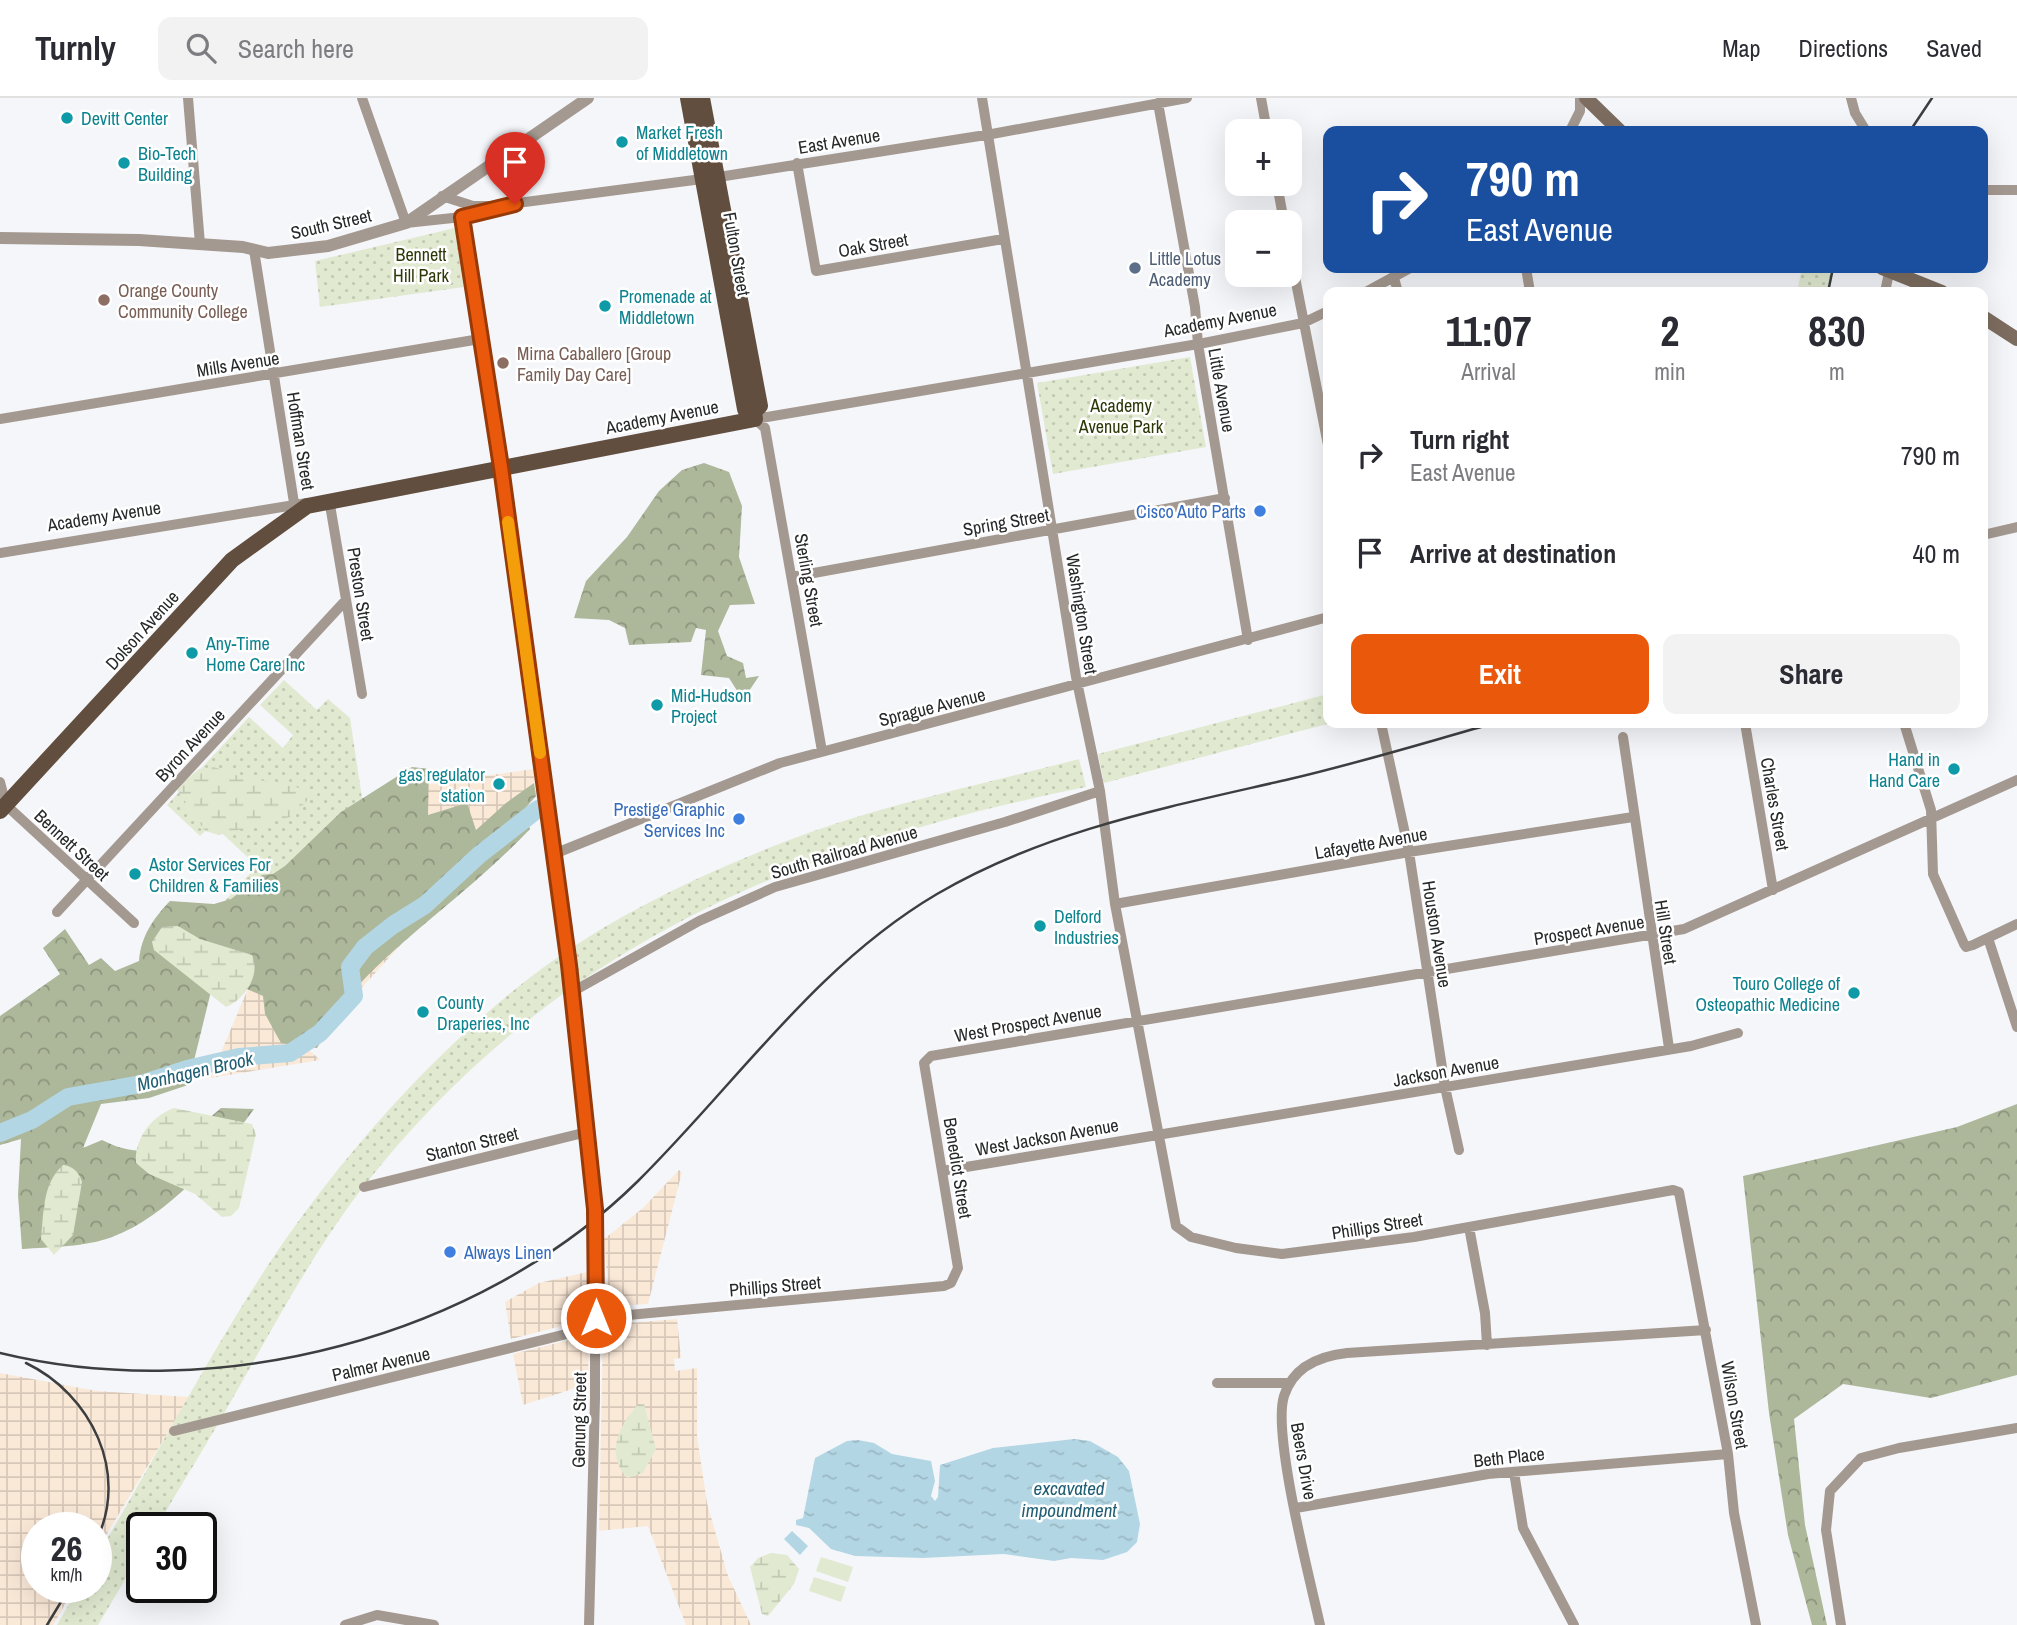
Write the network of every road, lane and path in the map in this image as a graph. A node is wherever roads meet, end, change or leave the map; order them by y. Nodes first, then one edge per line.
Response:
1 (187, 98) edge
2 (362, 98) edge
3 (588, 98) edge
4 (688, 98) edge
5 (702, 98) edge
6 (982, 98) edge
7 (1187, 98) edge
8 (1261, 98) edge
9 (1580, 98) edge
10 (1586, 98) edge
11 (1851, 98) edge
12 (1158, 103) junction
13 (1265, 119) edge
14 (1572, 126) edge
15 (1615, 126) edge
16 (1863, 126) edge
17 (986, 134) junction
18 (797, 163) junction
19 (711, 178) junction
20 (1988, 190) edge
21 (2017, 190) edge
22 (442, 196) junction
23 (494, 206) junction
24 (462, 217) junction
25 (406, 223) junction
26 (0, 238) edge
27 (1003, 239) junction
28 (200, 244) junction
29 (254, 250) junction
30 (1402, 273) edge
31 (1897, 273) edge
32 (1394, 278) junction
33 (1296, 287) edge
34 (1376, 287) edge
35 (1397, 287) edge
36 (1930, 287) edge
37 (1323, 313) edge
38 (1988, 320) edge
39 (1303, 323) junction
40 (481, 339) junction
41 (2017, 339) edge
42 (1198, 344) junction
43 (275, 374) junction
44 (1026, 374) junction
45 (754, 415) junction
46 (0, 419) edge
47 (1323, 421) edge
48 (501, 467) junction
49 (1225, 498) junction
50 (330, 499) junction
51 (295, 509) junction
52 (2017, 527) edge
53 (1052, 530) junction
54 (1988, 535) edge
55 (0, 553) edge
56 (792, 576) junction
57 (346, 600) junction
58 (1323, 618) edge
59 (1248, 640) junction
60 (1078, 686) junction
61 (362, 694) dead end
62 (1382, 728) edge
63 (1746, 728) edge
64 (1906, 728) edge
65 (1623, 737) dead end
66 (822, 751) junction
67 (2017, 780) edge
68 (0, 782) edge
69 (1100, 791) junction
70 (3, 808) edge
71 (1633, 817) junction
72 (1931, 820) junction
73 (1409, 852) junction
74 (554, 854) junction
75 (85, 880) junction
76 (1773, 890) junction
77 (1115, 904) junction
78 (57, 912) dead end
79 (134, 923) dead end
80 (2017, 925) edge
81 (1651, 937) junction
82 (1988, 938) junction
83 (1426, 971) junction
84 (572, 992) junction
85 (1138, 1021) junction
86 (2017, 1027) edge
87 (1738, 1034) dead end
88 (1669, 1048) junction
89 (925, 1061) joint
90 (1445, 1087) junction
91 (587, 1132) junction
92 (1157, 1134) junction
93 (1459, 1150) dead end
94 (942, 1171) junction
95 (364, 1187) dead end
96 (1679, 1192) joint
97 (1469, 1227) junction
98 (954, 1280) joint
99 (596, 1322) junction
100 (1706, 1330) junction
101 (1487, 1345) junction
102 (1217, 1383) dead end
103 (1290, 1383) junction
104 (2017, 1428) edge
105 (174, 1431) dead end
106 (1728, 1454) junction
107 (1514, 1472) junction
108 (1296, 1508) junction
109 (345, 1625) edge
110 (434, 1625) edge
111 (589, 1625) edge
112 (1320, 1625) edge
113 (1573, 1625) edge
114 (1756, 1625) edge
115 (1841, 1625) edge

1 - 28 street
2 - 25 street
3 - 22 street, South Street
4 - 19 main road, Fulton Street
5 - 19 main road, Fulton Street
6 - 17 street, Washington Street
7 - 12 street, East Avenue
8 - 13 street
9 - 14 street
10 - 15 main road
11 - 16 street
12 - 17 street, East Avenue
12 - 42 street, Little Avenue
17 - 18 street, East Avenue
17 - 27 street, Washington Street
18 - 19 street, East Avenue
18 - 27 street, Oak Street
19 - 23 street, East Avenue
19 - 45 main road, Fulton Street
20 - 21 street
22 - 23 street, East Avenue
22 - 25 street, South Street
23 - 24 street, East Avenue
24 - 25 street, East Avenue
24 - 40 street, Genung Street
25 - 29 street, South Street
26 - 28 street, South Street
27 - 44 street, Washington Street
28 - 29 street, South Street
29 - 43 street, Hoffman Street
30 - 32 street
31 - 36 main road
32 - 34 street
32 - 35 street
33 - 39 street
37 - 39 street, Academy Avenue
38 - 41 main road
39 - 42 street, Academy Avenue
39 - 47 street
40 - 43 street, Mills Avenue
40 - 48 street, Genung Street
42 - 44 street, Academy Avenue
42 - 49 street, Little Avenue
43 - 46 street, Mills Avenue
43 - 51 street, Hoffman Street
44 - 45 street, Academy Avenue
44 - 53 street, Washington Street
45 - 48 main road, Academy Avenue
45 - 56 street, Sterling Street
48 - 50 main road, Academy Avenue
48 - 74 street, Genung Street
49 - 53 street, Spring Street
49 - 59 street, Little Avenue
50 - 51 main road, Dolson Avenue
50 - 57 street, Preston Street
51 - 55 street, Academy Avenue
51 - 70 main road, Dolson Avenue
52 - 54 street
53 - 56 street, Spring Street
53 - 60 street, Washington Street
56 - 66 street, Sterling Street
57 - 61 street, Preston Street
57 - 75 street, Byron Avenue
58 - 59 street, Sprague Avenue
59 - 60 street, Sprague Avenue
60 - 66 street, Sprague Avenue
60 - 69 street, Washington Street
62 - 73 street, Houston Avenue
63 - 76 street, Charles Street
64 - 72 street
65 - 71 street, Hill Street
66 - 74 street, Sprague Avenue
67 - 72 street, Prospect Avenue
68 - 70 street
69 - 77 street, Washington Street
69 - 84 street, South Railroad Avenue
70 - 75 street, Bennett Street
71 - 73 street, Lafayette Avenue
71 - 81 street, Hill Street
72 - 76 street, Prospect Avenue
72 - 82 street
73 - 77 street, Lafayette Avenue
73 - 83 street, Houston Avenue
74 - 84 street, Genung Street
75 - 78 street, Byron Avenue
75 - 79 street, Bennett Street
76 - 81 street, Prospect Avenue
77 - 85 street, Washington Street
80 - 82 street
81 - 83 street, Prospect Avenue
81 - 88 street, Hill Street
82 - 86 street
83 - 85 street, Prospect Avenue
83 - 90 street, Houston Avenue
84 - 91 street, Genung Street
85 - 89 street, West Prospect Avenue
85 - 92 street, Washington Street
87 - 88 street, Jackson Avenue
88 - 90 street, Jackson Avenue
89 - 94 street, Benedict Street
90 - 92 street, Jackson Avenue
90 - 93 street, Houston Avenue
91 - 95 street, Stanton Street
91 - 99 street, Genung Street
92 - 94 street, West Jackson Avenue
92 - 97 street, Phillips Street
94 - 98 street, Benedict Street
96 - 97 street, Phillips Street
96 - 100 street, Wilson Street
97 - 101 street
98 - 99 street, Phillips Street
99 - 105 street, Palmer Avenue
99 - 111 street, Genung Street
100 - 101 street
100 - 106 street, Wilson Street
101 - 103 street
102 - 103 street
103 - 108 street, Beers Drive
104 - 115 street
106 - 107 street, Beth Place
106 - 114 street, Wilson Street
107 - 108 street, Beth Place
107 - 113 street
108 - 112 street, Beers Drive
109 - 110 street

